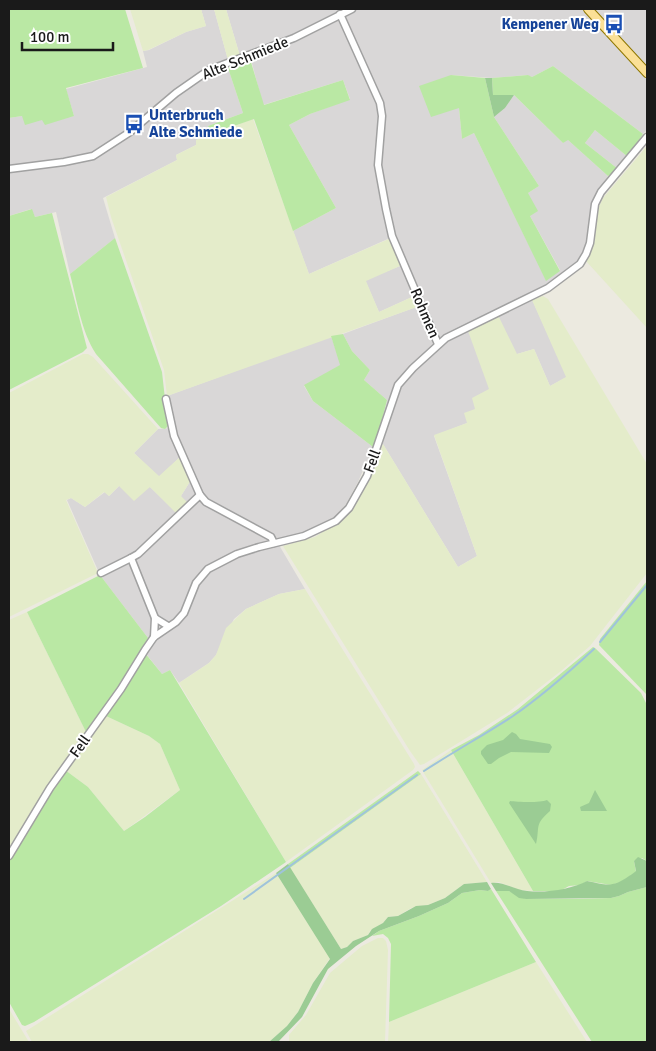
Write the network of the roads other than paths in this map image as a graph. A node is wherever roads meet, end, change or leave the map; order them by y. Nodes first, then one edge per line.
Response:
1 (352, 9) edge
2 (588, 9) edge
3 (340, 14) junction
4 (647, 73) edge
5 (647, 136) edge
6 (9, 169) edge
7 (438, 344) junction
8 (166, 399) dead end
9 (200, 495) junction
10 (274, 543) junction
11 (131, 558) junction
12 (101, 573) dead end
13 (156, 618) junction
14 (168, 626) junction
15 (154, 637) junction
16 (9, 856) edge

1 - 3 street, Alte Schmiede
2 - 4 main road
3 - 6 street, Alte Schmiede
3 - 7 street, Rohmen
5 - 7 street, Rohmen
7 - 10 street, Fell
8 - 9 street
9 - 10 street
9 - 11 street
10 - 14 street, Fell
11 - 12 street
11 - 13 street, Fell
13 - 14 street
13 - 15 street, Fell
14 - 15 street, Fell
15 - 16 street, Fell

